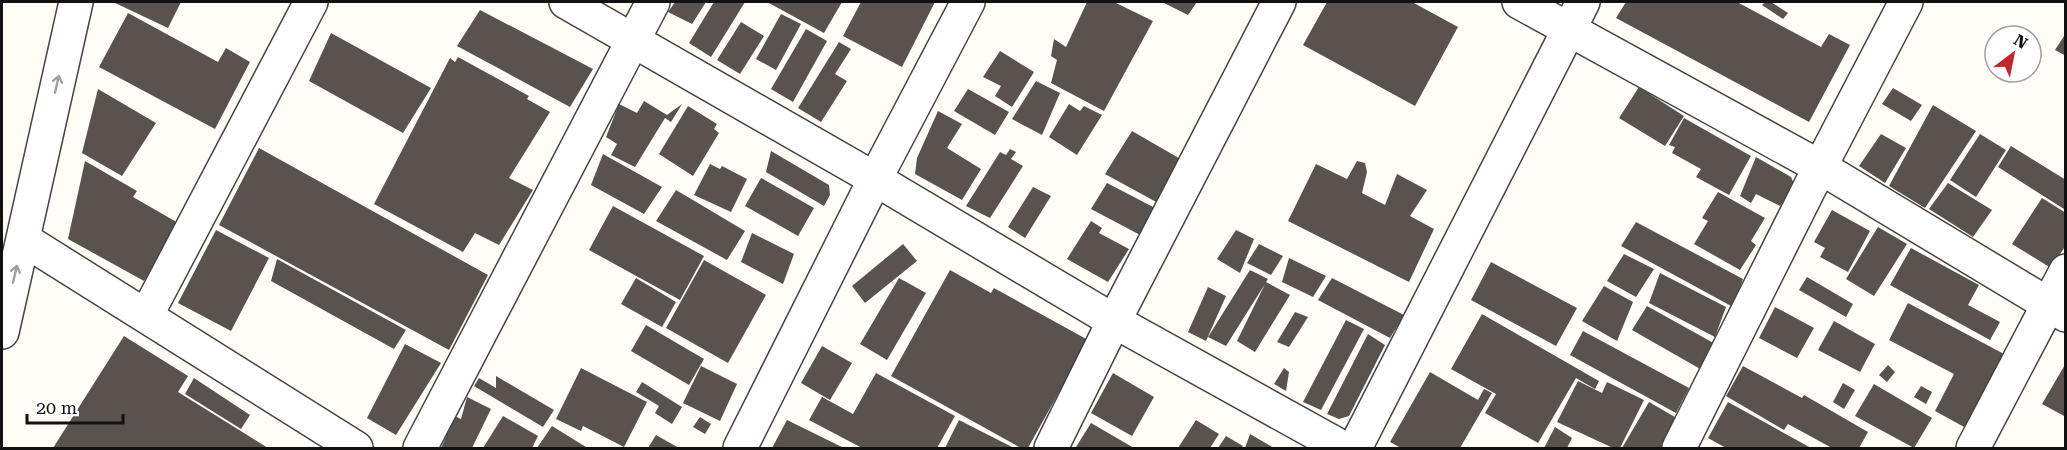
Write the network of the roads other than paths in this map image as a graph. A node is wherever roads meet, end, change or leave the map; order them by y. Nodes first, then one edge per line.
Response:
1 (76, 2) edge
2 (311, 2) edge
3 (566, 2) edge
4 (653, 2) edge
5 (968, 2) edge
6 (1280, 2) edge
7 (1519, 2) edge
8 (1583, 2) edge
9 (1906, 2) edge
10 (1569, 30) junction
11 (633, 42) junction
12 (1820, 167) junction
13 (874, 179) junction
14 (23, 239) junction
15 (2066, 271) edge
16 (2057, 310) edge
17 (146, 316) junction
18 (1114, 321) junction
19 (2, 332) edge
20 (356, 448) edge
21 (420, 448) edge
22 (740, 448) edge
23 (1051, 448) edge
24 (1342, 448) edge
25 (1355, 448) edge
26 (1679, 448) edge
27 (1973, 448) edge

14 -> 1 street
2 - 17 street
3 - 11 street
4 - 11 street
5 - 13 street
6 - 18 street
7 - 10 street
8 - 10 street
9 - 12 street
10 - 12 street
10 - 25 street
11 - 13 street
11 - 21 street
12 - 16 street
12 - 26 street
13 - 18 street
13 - 22 street
14 - 17 street
19 -> 14 street
15 - 16 street
16 - 27 street
17 - 20 street
18 - 23 street
18 - 24 street

